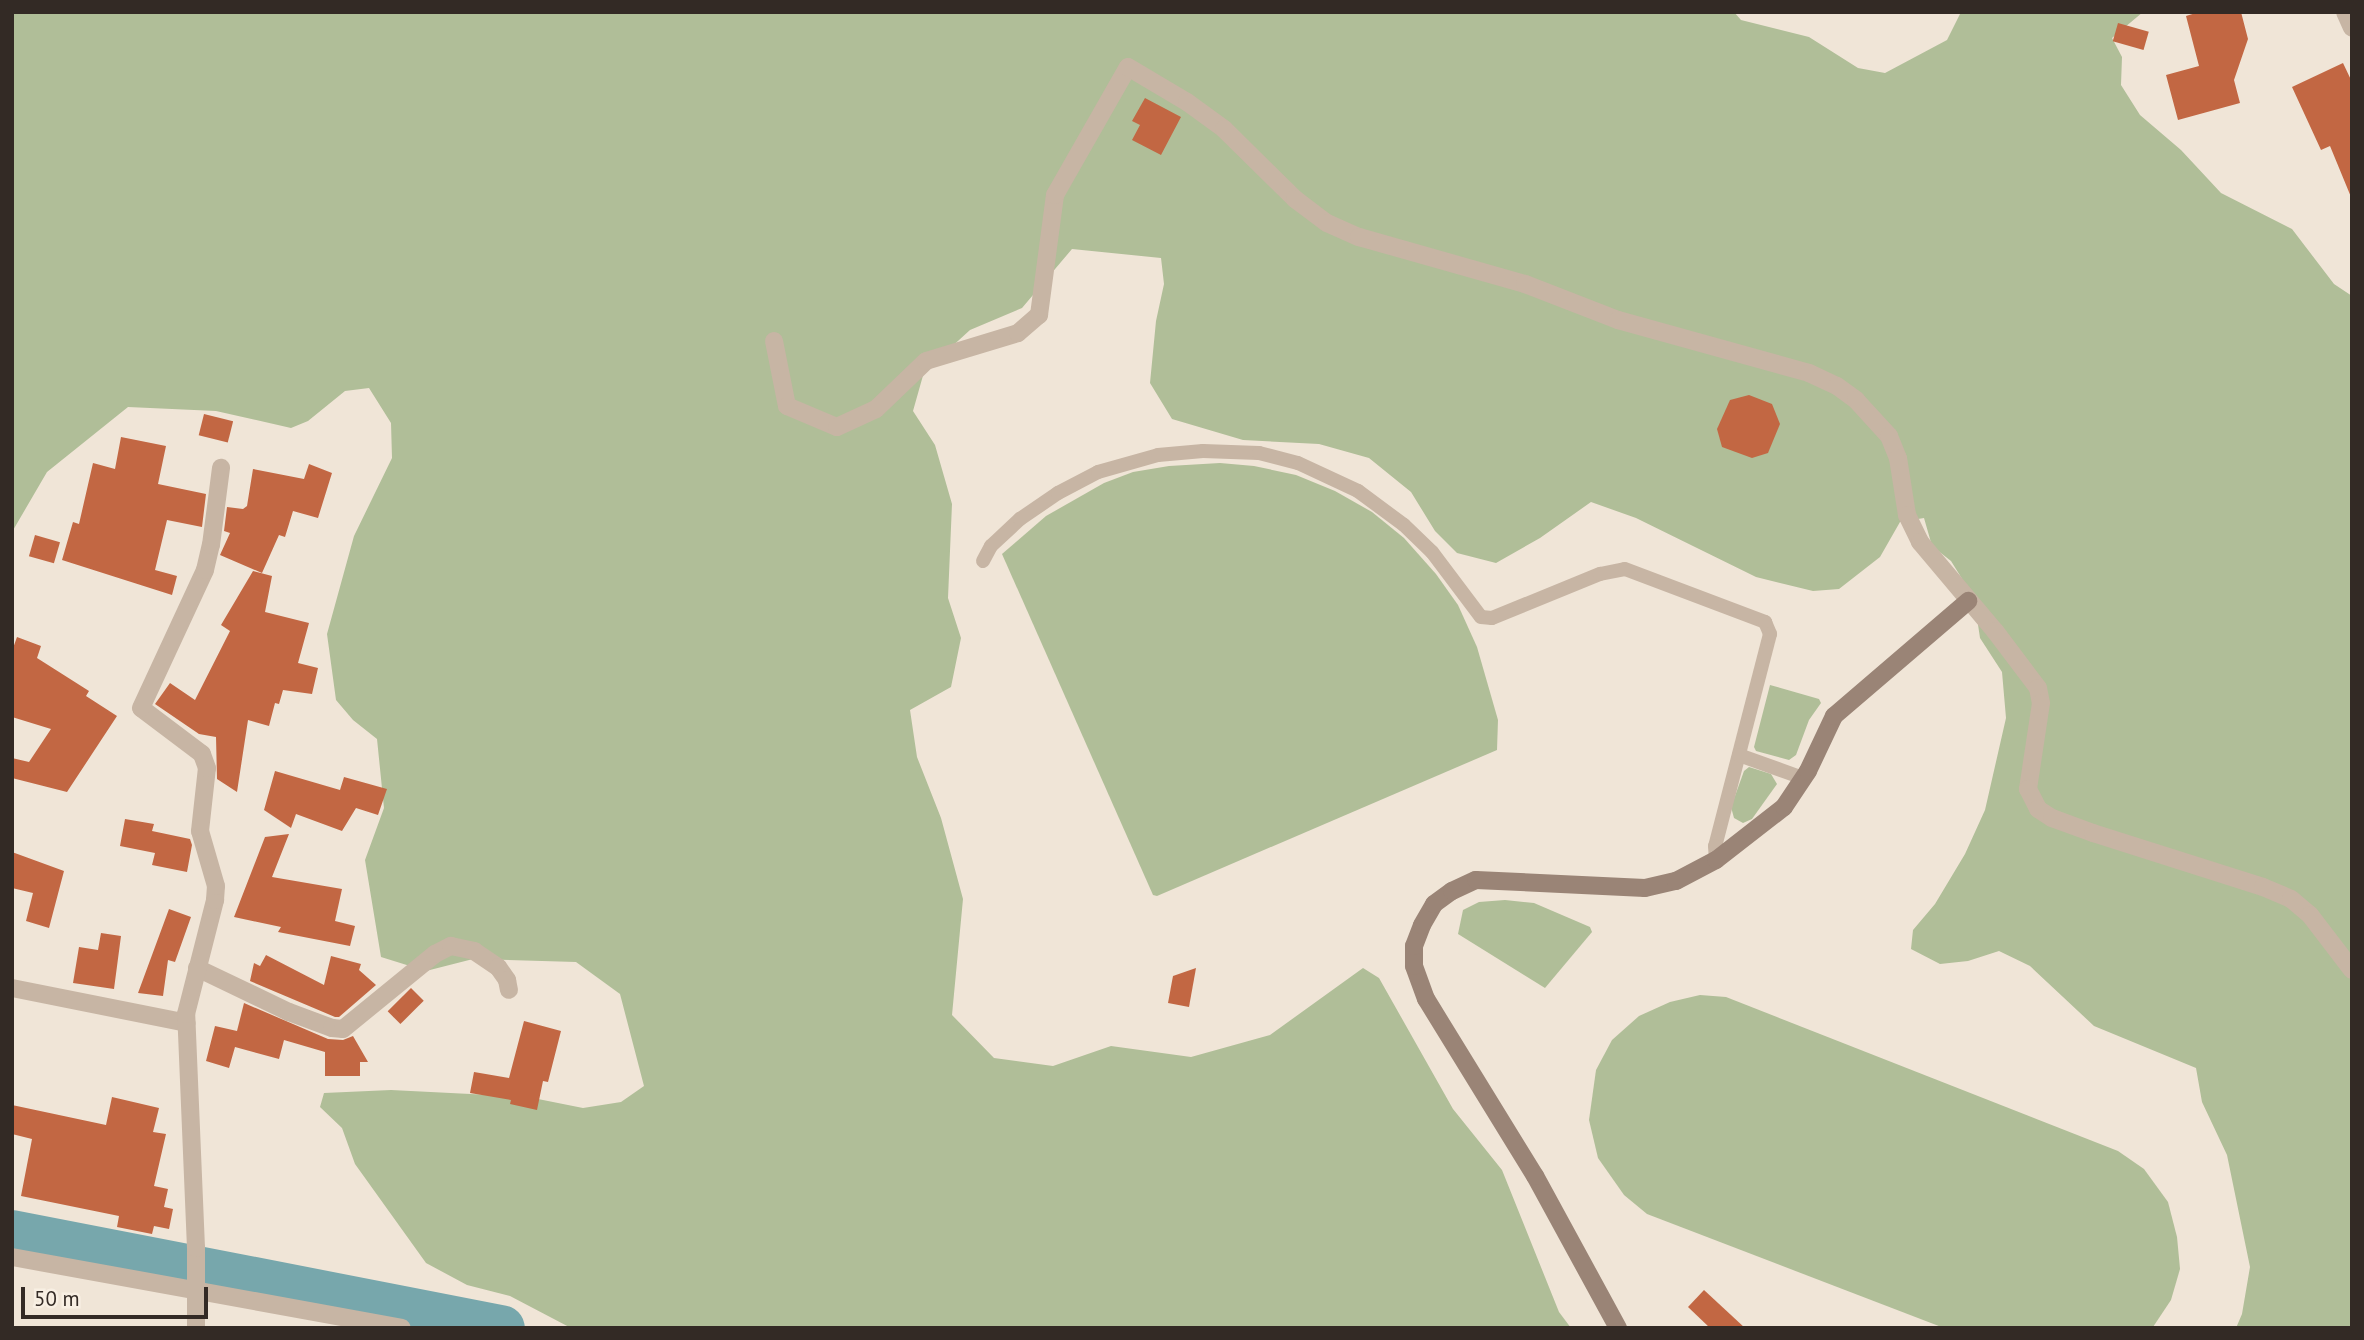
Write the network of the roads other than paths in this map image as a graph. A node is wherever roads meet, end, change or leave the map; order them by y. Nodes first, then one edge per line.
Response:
1 (2345, 12) edge
2 (2352, 28) edge
3 (774, 341) dead end
4 (220, 468) dead end
5 (984, 561) dead end
6 (1968, 601) junction
7 (1739, 755) junction
8 (1803, 778) junction
9 (1716, 860) junction
10 (197, 968) junction
11 (2352, 970) edge
12 (12, 988) edge
13 (509, 990) dead end
14 (187, 1023) junction
15 (12, 1257) edge
16 (195, 1291) junction
17 (196, 1328) edge
18 (402, 1328) edge
19 (1618, 1328) edge

1 - 2 street
3 - 6 street
4 - 10 street
5 - 7 lane
6 - 8 street
6 - 11 street
7 - 8 lane
7 - 9 lane
8 - 9 street
9 - 19 street
10 - 13 street
10 - 14 street
12 - 14 street
14 - 16 street
15 - 16 street
16 - 17 street
16 - 18 street

